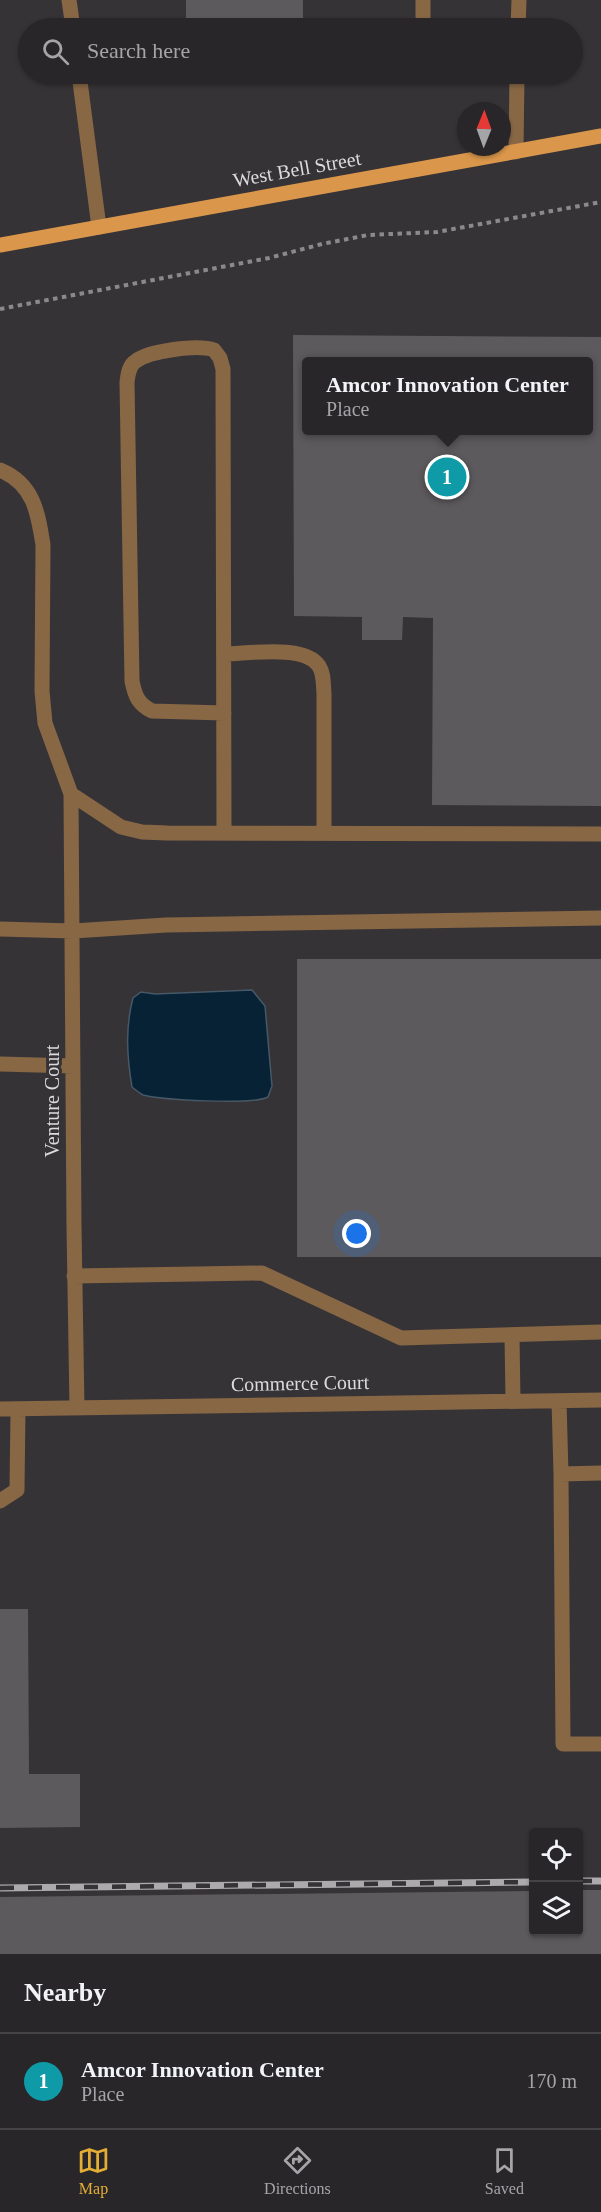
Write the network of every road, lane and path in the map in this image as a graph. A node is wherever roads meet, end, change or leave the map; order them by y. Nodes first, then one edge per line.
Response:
1 (69, 0) edge
2 (423, 0) edge
3 (519, 0) edge
4 (71, 18) edge
5 (423, 18) edge
6 (518, 18) edge
7 (80, 84) edge
8 (517, 84) edge
9 (601, 136) edge
10 (516, 152) junction
11 (601, 202) edge
12 (99, 227) junction
13 (0, 245) edge
14 (0, 309) edge
15 (0, 470) edge
16 (224, 654) junction
17 (224, 713) junction
18 (71, 794) junction
19 (224, 832) junction
20 (324, 833) junction
21 (601, 834) edge
22 (601, 918) edge
23 (0, 929) edge
24 (73, 932) junction
25 (0, 1064) edge
26 (73, 1066) junction
27 (74, 1275) junction
28 (601, 1332) edge
29 (512, 1335) junction
30 (601, 1400) edge
31 (513, 1401) junction
32 (559, 1401) junction
33 (77, 1408) junction
34 (0, 1409) edge
35 (18, 1409) junction
36 (601, 1473) edge
37 (561, 1474) junction
38 (0, 1501) edge
39 (601, 1744) edge

1 - 4 street
2 - 5 street
3 - 6 street
7 - 12 street
8 - 10 street
9 - 10 main road, West Bell Street
10 - 12 main road, West Bell Street
11 - 14 path
12 - 13 main road, West Bell Street
15 - 18 street, Venture Court
16 - 17 street
16 - 17 street
16 - 20 street
17 - 19 street
18 - 19 street
18 - 24 street, Venture Court
19 - 20 street
20 - 21 street
22 - 24 street
23 - 24 street
24 - 26 street, Venture Court
25 - 26 street
26 - 27 street, Venture Court
27 - 29 street
27 - 33 street, Venture Court
28 - 29 street
29 - 31 street
30 - 32 street, Commerce Court
31 - 32 street, Commerce Court
31 - 33 street, Commerce Court
32 - 37 street
33 - 35 street, Commerce Court
34 - 35 street, Commerce Court
35 - 38 street
36 - 37 street
37 - 39 street

